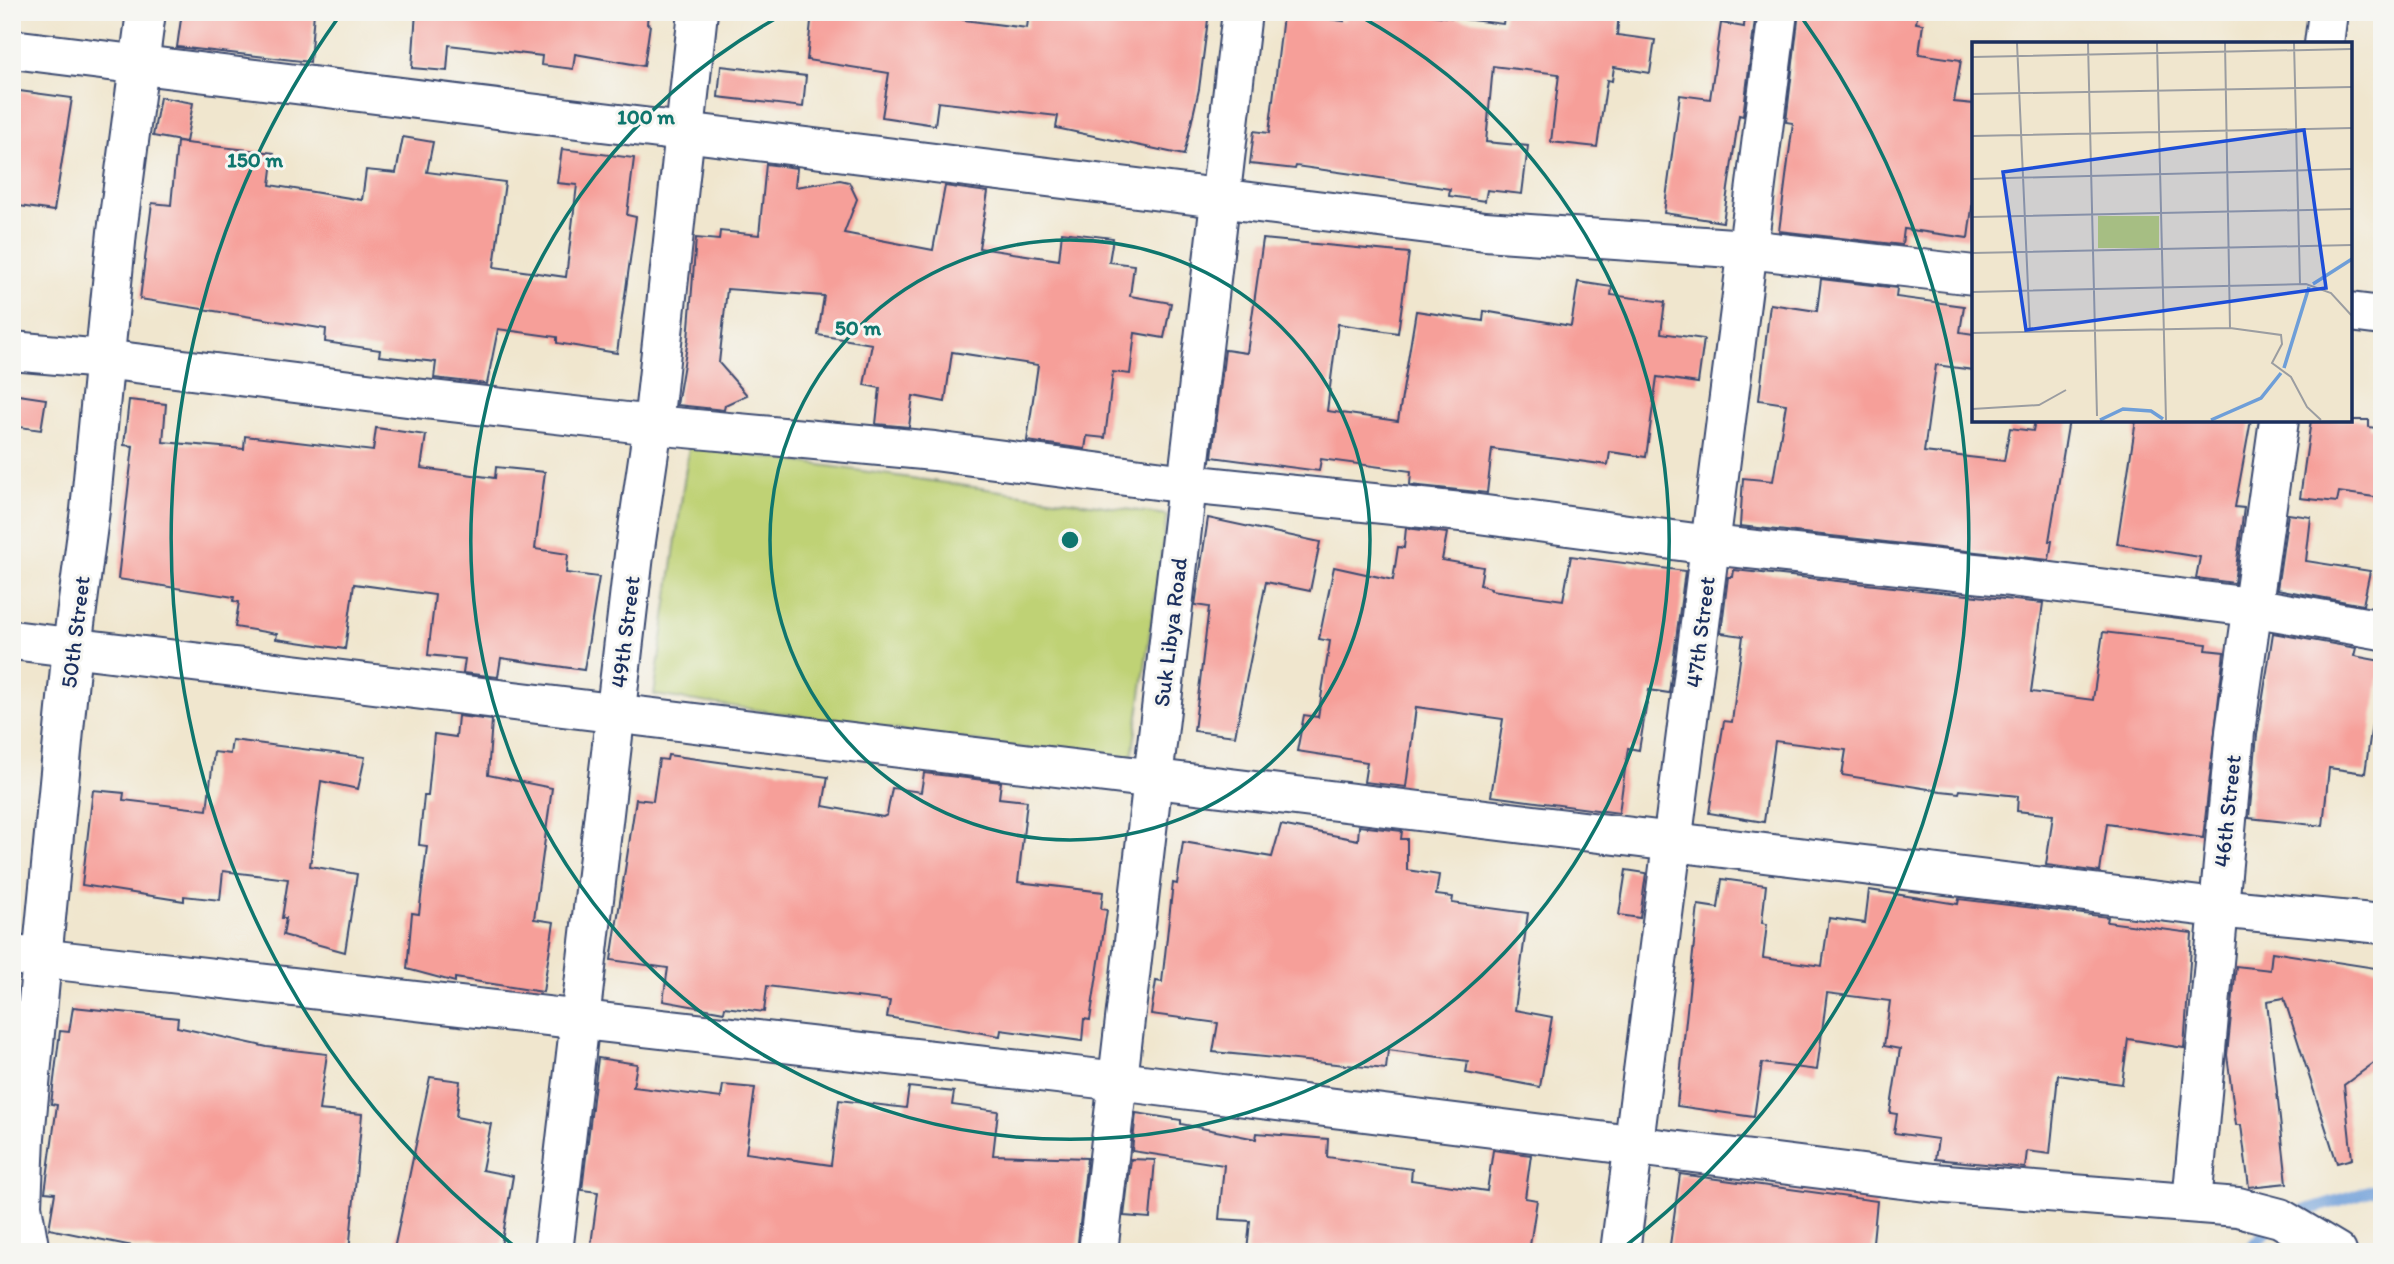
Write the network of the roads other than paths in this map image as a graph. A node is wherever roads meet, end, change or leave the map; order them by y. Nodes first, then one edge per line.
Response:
1 (146, 12) edge
2 (698, 12) edge
3 (1242, 12) edge
4 (1778, 12) edge
5 (2328, 12) edge
6 (2324, 42) edge
7 (12, 49) edge
8 (141, 64) junction
9 (684, 133) junction
10 (1220, 198) junction
11 (1747, 249) junction
12 (1972, 275) edge
13 (2352, 312) edge
14 (2382, 316) edge
15 (12, 351) edge
16 (103, 359) junction
17 (2279, 422) edge
18 (653, 425) junction
19 (1187, 484) junction
20 (1710, 545) junction
21 (2251, 607) junction
22 (2382, 630) edge
23 (12, 640) edge
24 (72, 647) junction
25 (616, 713) junction
26 (1153, 778) junction
27 (1675, 842) junction
28 (2217, 908) junction
29 (2382, 924) edge
30 (27, 957) edge
31 (580, 1018) junction
32 (1118, 1080) junction
33 (1631, 1145) junction
34 (2192, 1203) junction
35 (30, 1252) edge
36 (553, 1252) edge
37 (1098, 1252) edge
38 (1620, 1252) edge
39 (2337, 1252) edge

1 - 8 street, 50th Street
2 - 9 street, 49th Street
3 - 10 street, Suk Libya Road
4 - 11 street, 47th Street
5 - 6 street
7 - 8 street
8 - 9 street
8 - 16 street, 50th Street
9 - 10 street
9 - 18 street, 49th Street
10 - 11 street
10 - 19 street, Suk Libya Road
11 - 12 street
11 - 20 street, 47th Street
13 - 14 street
15 - 16 street
16 - 18 street
16 - 24 street, 50th Street
17 - 21 street, 46th Street
18 - 19 street
18 - 25 street, 49th Street
19 - 20 street
19 - 26 street, Suk Libya Road
20 - 21 street
20 - 27 street, 47th Street
21 - 22 street
21 - 28 street, 46th Street
23 - 24 street
24 - 25 street
24 - 30 street, 50th Street
25 - 26 street
25 - 31 street, 49th Street
26 - 27 street
26 - 32 street, Suk Libya Road
27 - 28 street
27 - 33 street, 47th Street
28 - 29 street
28 - 34 street, 46th Street
30 - 31 street
30 - 35 street, 50th Street
31 - 32 street
31 - 36 street, 49th Street
32 - 33 street
32 - 37 street, Suk Libya Road
33 - 34 street
33 - 38 street, 47th Street
34 - 39 street

